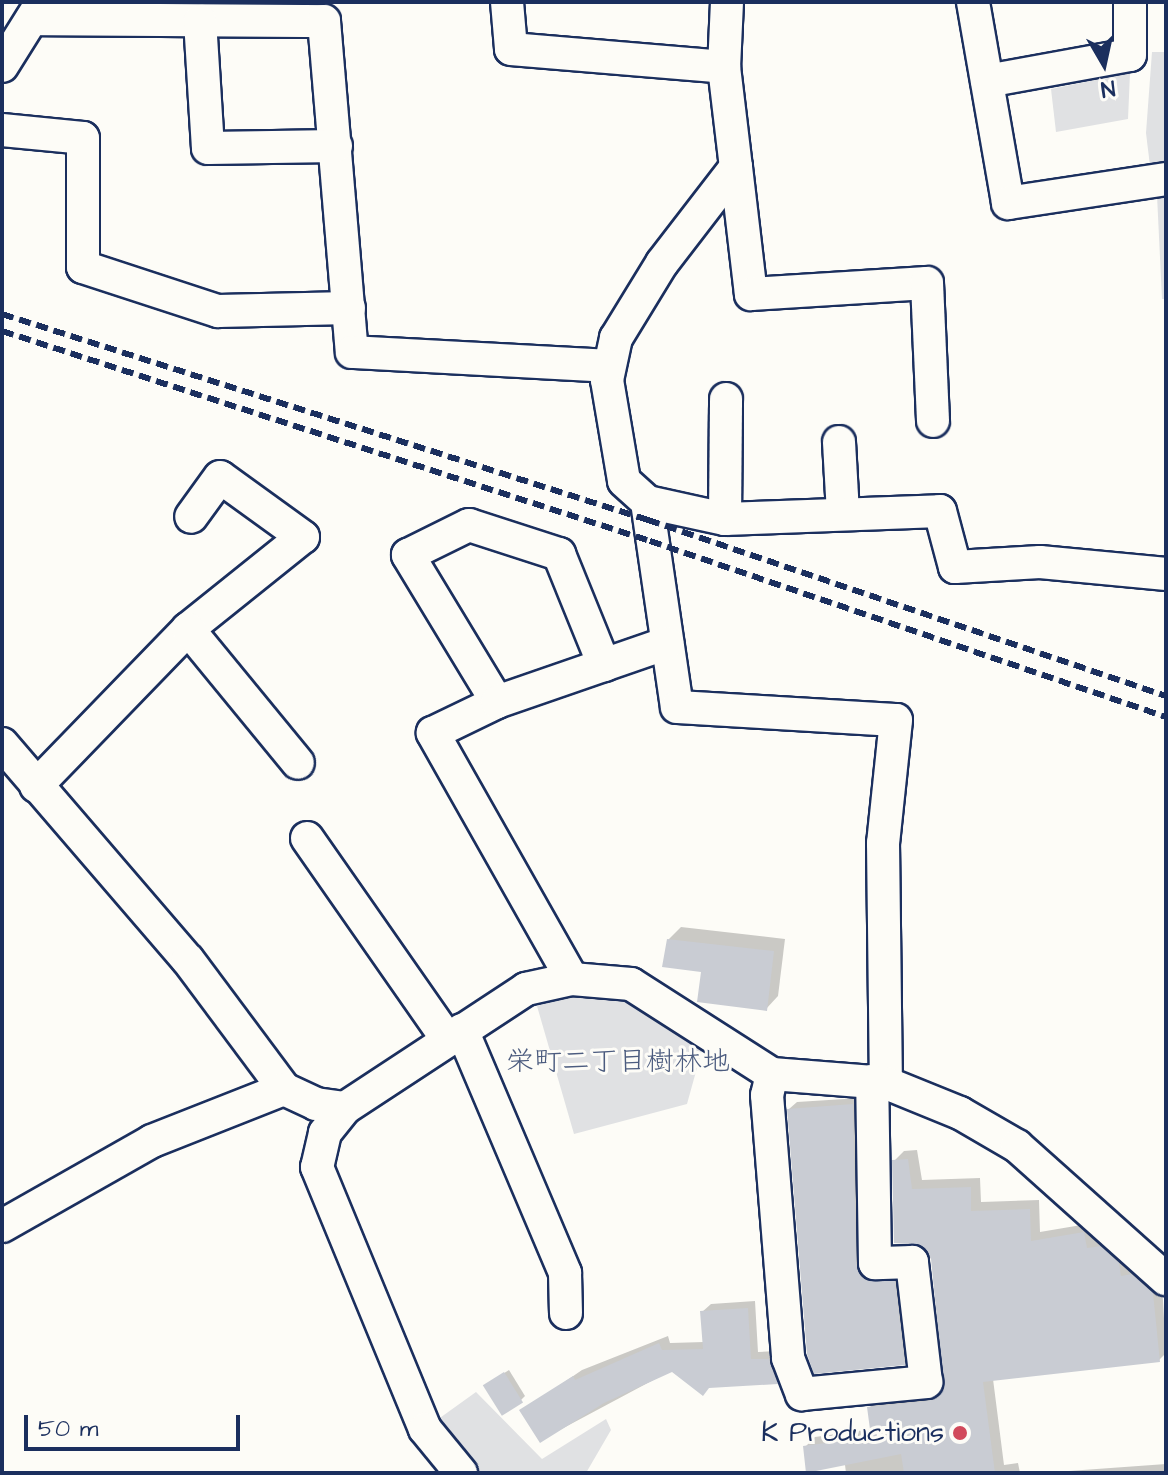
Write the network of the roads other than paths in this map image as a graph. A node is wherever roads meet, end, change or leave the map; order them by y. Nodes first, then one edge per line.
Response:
1 (507, 2) edge
2 (727, 2) edge
3 (973, 2) edge
4 (1130, 2) edge
5 (37, 11) edge
6 (200, 21) junction
7 (2, 66) edge
8 (724, 67) junction
9 (987, 81) junction
10 (2, 130) edge
11 (336, 146) junction
12 (736, 167) junction
13 (1166, 179) edge
14 (349, 308) junction
15 (609, 366) junction
16 (726, 399) dead end
17 (933, 421) dead end
18 (839, 442) dead end
19 (647, 502) junction
20 (843, 514) junction
21 (191, 517) dead end
22 (725, 519) junction
23 (1166, 574) edge
24 (188, 629) junction
25 (667, 643) junction
26 (604, 665) junction
27 (497, 702) junction
28 (2, 744) edge
29 (298, 763) dead end
30 (36, 786) junction
31 (307, 838) dead end
32 (572, 979) junction
33 (455, 1035) junction
34 (772, 1074) junction
35 (879, 1082) junction
36 (284, 1089) junction
37 (345, 1108) junction
38 (2, 1226) edge
39 (1166, 1279) edge
40 (566, 1313) dead end
41 (461, 1473) edge

1 - 8 street
2 - 8 street
3 - 9 street
4 - 9 street
5 - 6 street
5 - 7 street
6 - 11 street
6 - 11 street
8 - 12 street
9 - 13 street
10 - 14 street
11 - 14 street
12 - 15 street
12 - 17 street
14 - 15 street
15 - 19 street
16 - 22 street
18 - 20 street
19 - 22 street
19 - 25 street
20 - 22 street
20 - 23 street
21 - 24 street
24 - 29 street
24 - 30 street
25 - 26 street
25 - 35 street
26 - 27 street
26 - 27 street
27 - 32 street
28 - 30 street
30 - 36 street
31 - 33 street
32 - 33 street
32 - 34 street
33 - 37 street
33 - 40 street
34 - 35 street
34 - 35 street
35 - 39 street
36 - 37 street
36 - 38 street
37 - 41 street

